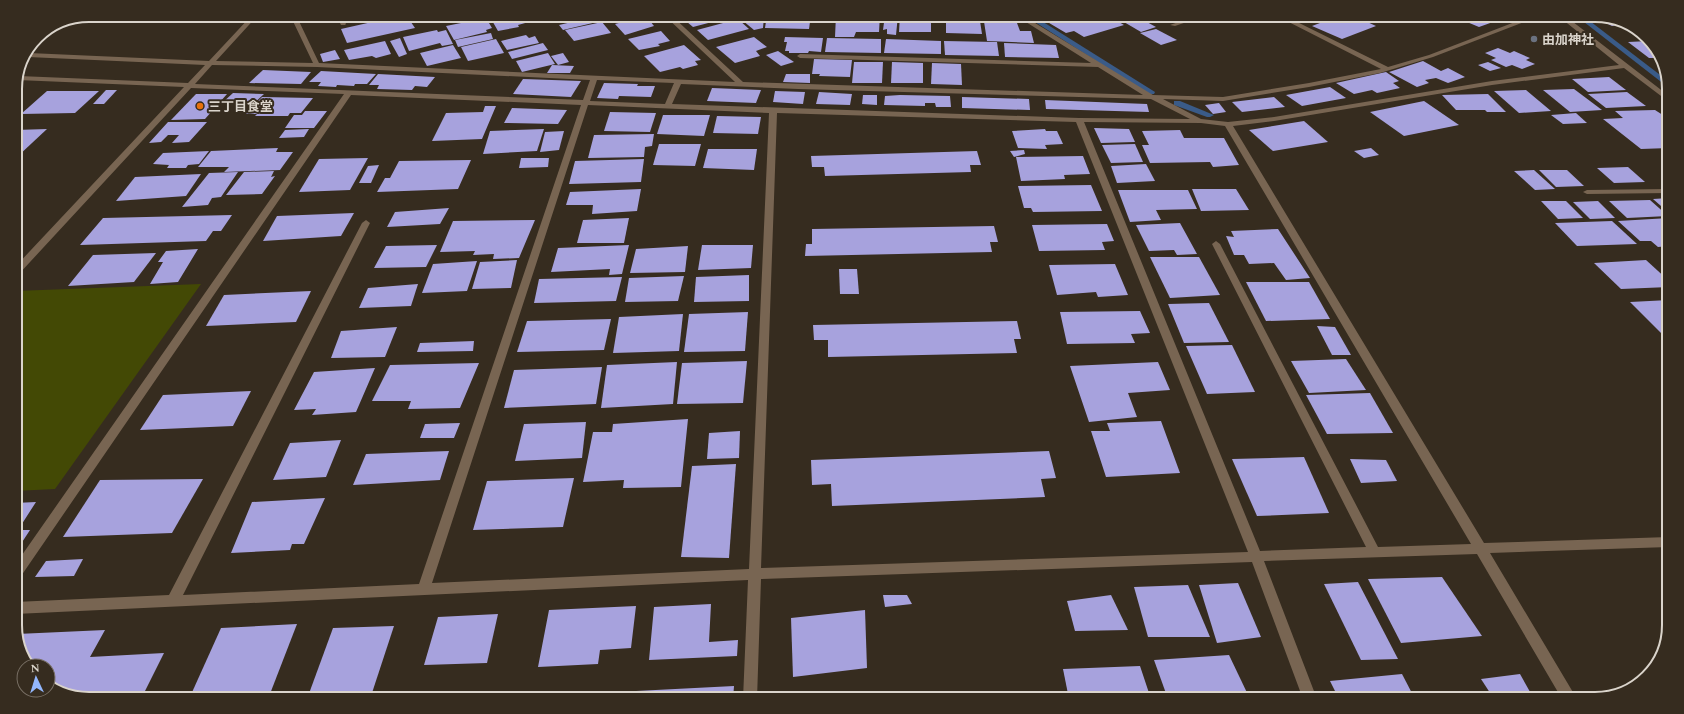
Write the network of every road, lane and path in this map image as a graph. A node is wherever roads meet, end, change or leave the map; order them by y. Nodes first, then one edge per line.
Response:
1 (249, 22) edge
2 (296, 22) edge
3 (675, 22) edge
4 (1029, 22) edge
5 (1182, 22) edge
6 (1292, 22) edge
7 (1520, 22) edge
8 (1569, 22) edge
9 (1173, 25) dead end
10 (31, 55) edge
11 (800, 56) dead end
12 (211, 63) junction
13 (317, 64) junction
14 (1098, 65) junction
15 (1625, 66) junction
16 (1387, 69) junction
17 (594, 77) junction
18 (23, 78) edge
19 (679, 81) junction
20 (741, 84) junction
21 (189, 86) junction
22 (349, 93) junction
23 (1662, 95) edge
24 (1150, 96) junction
25 (585, 103) junction
26 (668, 106) junction
27 (773, 111) junction
28 (1079, 120) junction
29 (1201, 121) junction
30 (1228, 124) junction
31 (1662, 191) edge
32 (1587, 192) dead end
33 (366, 223) dead end
34 (1216, 244) dead end
35 (22, 265) edge
36 (1662, 542) edge
37 (1480, 548) junction
38 (1374, 552) junction
39 (1256, 556) junction
40 (22, 565) edge
41 (754, 574) junction
42 (424, 589) junction
43 (172, 600) junction
44 (22, 608) edge
45 (750, 692) edge
46 (1307, 692) edge
47 (1566, 692) edge

1 - 12 street
2 - 13 street
3 - 20 street
4 - 14 street
5 - 9 street
6 - 16 street
7 - 16 street
8 - 15 street
10 - 12 street
11 - 14 street
12 - 13 street
12 - 21 street
13 - 17 street
14 - 24 street
15 - 23 street
15 - 30 street
16 - 24 street
17 - 19 street
17 - 25 street
18 - 21 street
19 - 20 street
19 - 26 street
20 - 24 street
21 - 22 street
21 - 35 street
22 - 25 street
22 - 40 street
24 - 29 street
25 - 26 street
25 - 42 street
26 - 27 street
27 - 28 street
27 - 41 street
28 - 29 street
28 - 39 street
29 - 30 street
30 - 37 street
31 - 32 street
33 - 43 street
34 - 38 street
36 - 37 street
37 - 38 street
37 - 47 street
38 - 39 street
39 - 41 street
39 - 46 street
41 - 42 street
41 - 45 street
42 - 43 street
43 - 44 street

